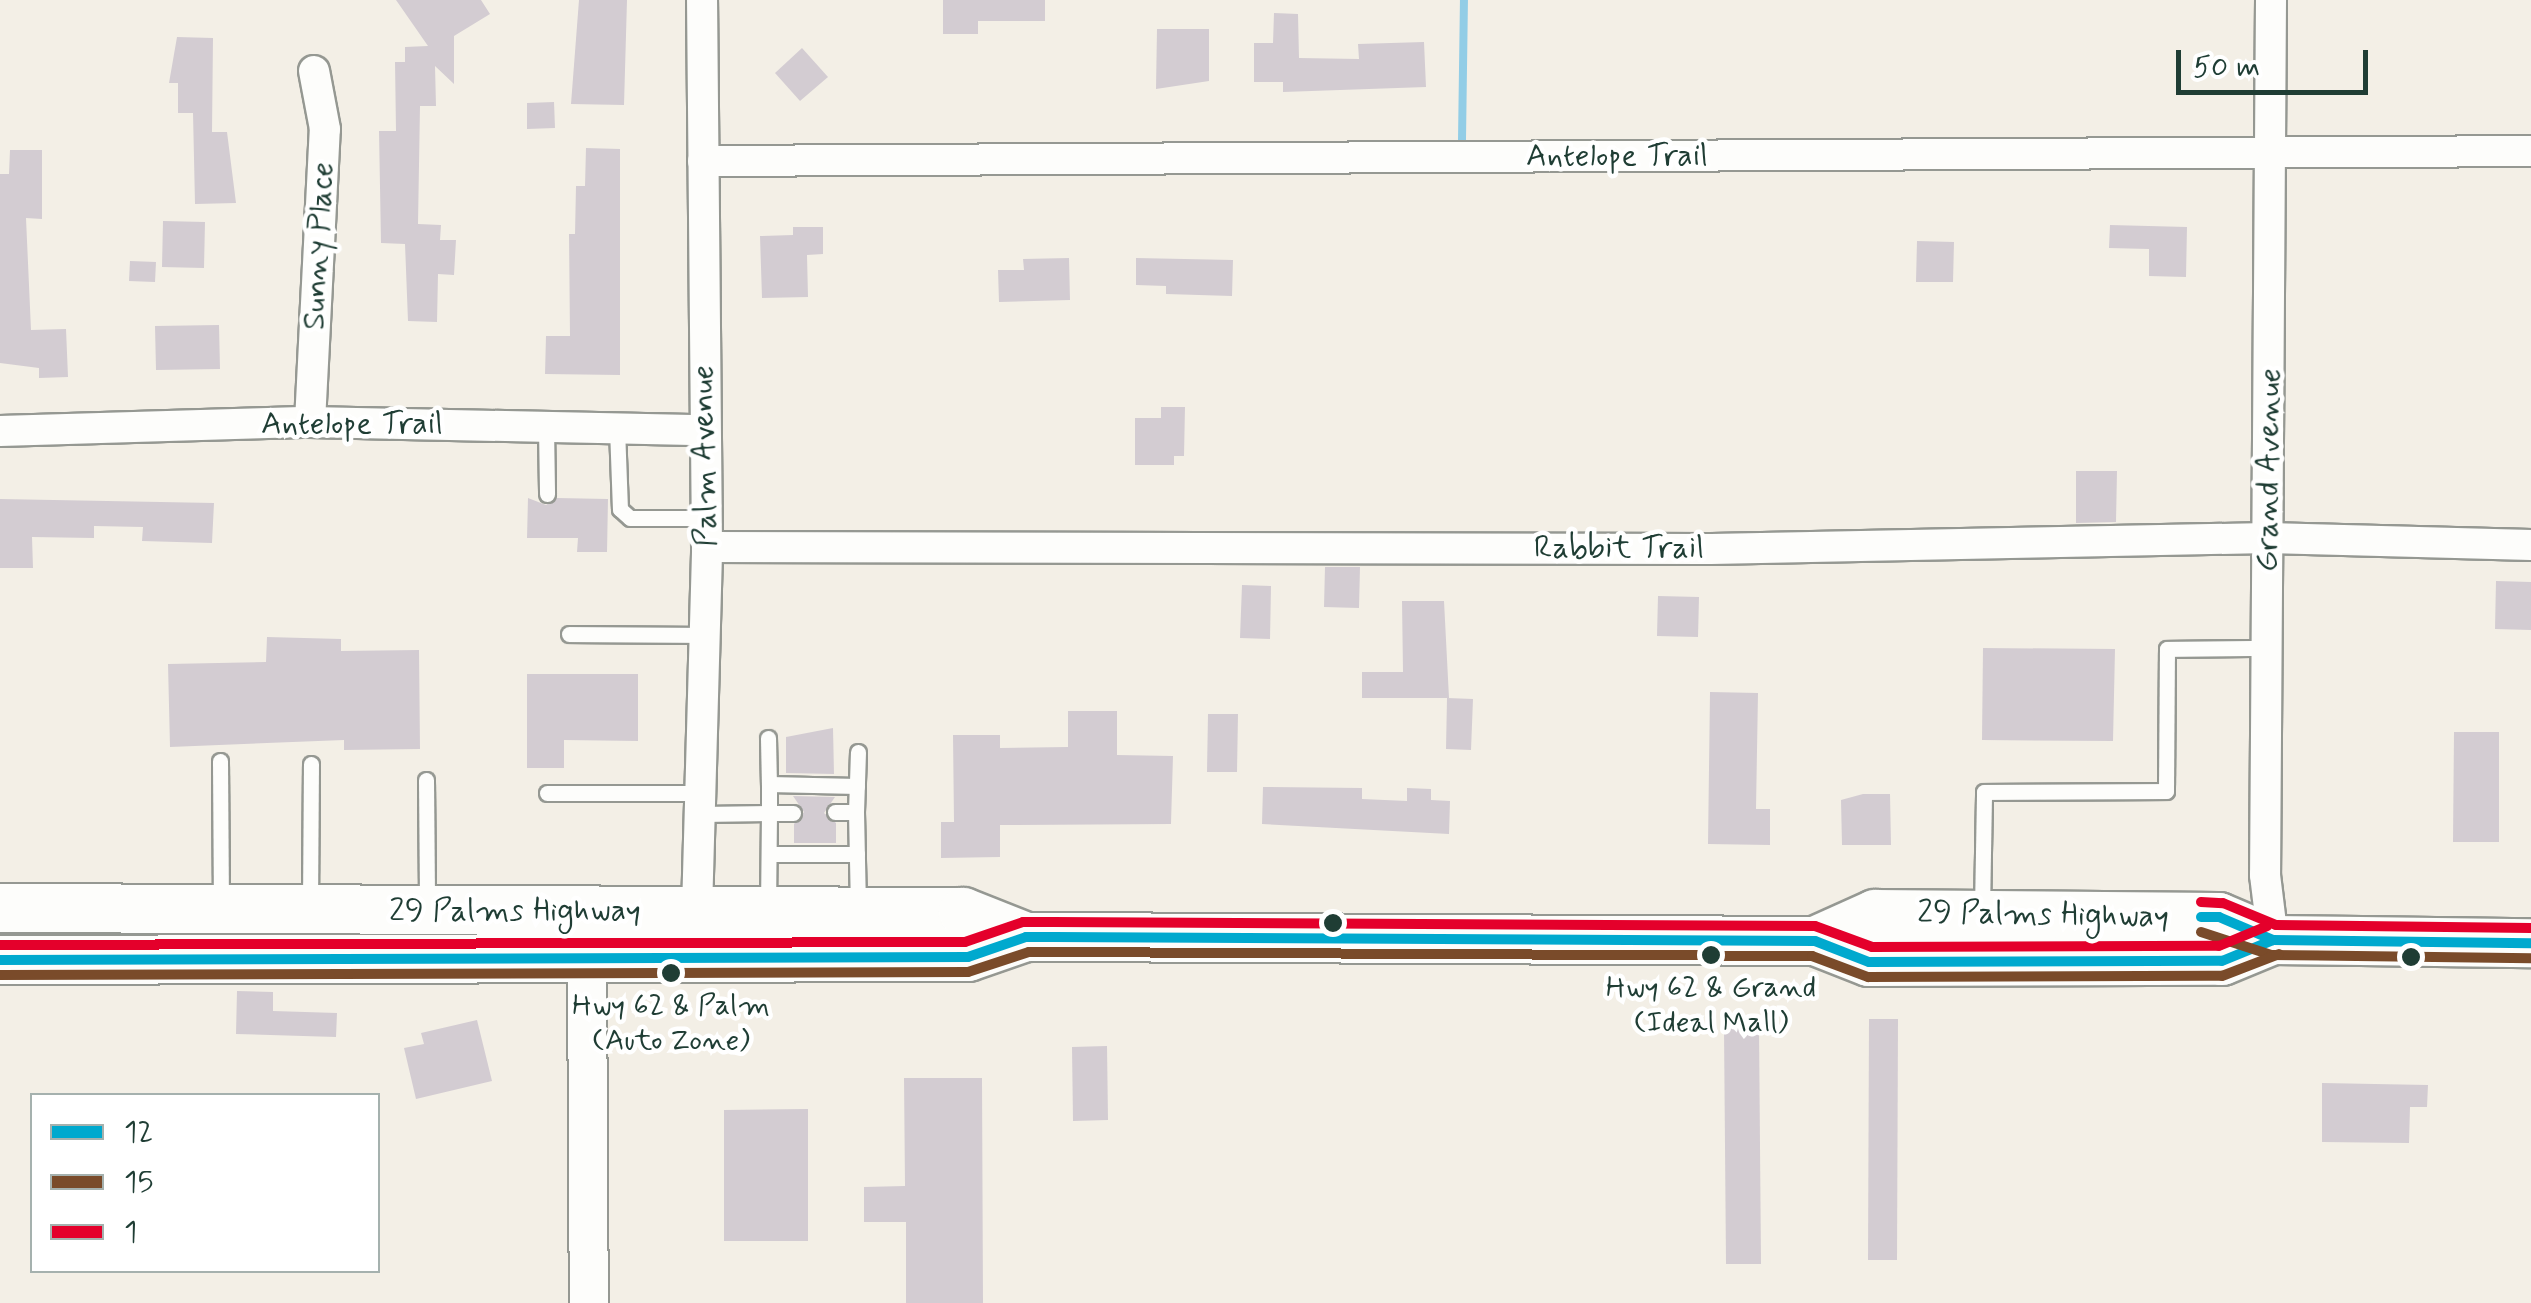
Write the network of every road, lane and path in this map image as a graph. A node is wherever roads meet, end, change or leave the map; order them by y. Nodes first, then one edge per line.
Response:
1 (702, 0) edge
2 (2271, 0) edge
3 (314, 72) dead end
4 (2531, 152) edge
5 (2272, 155) junction
6 (703, 161) junction
7 (310, 422) junction
8 (546, 426) junction
9 (617, 428) junction
10 (704, 430) junction
11 (0, 431) edge
12 (547, 494) dead end
13 (706, 533) junction
14 (2268, 538) junction
15 (2531, 545) edge
16 (569, 634) dead end
17 (704, 635) junction
18 (2267, 648) junction
19 (768, 738) dead end
20 (858, 752) dead end
21 (220, 762) dead end
22 (312, 764) dead end
23 (426, 780) dead end
24 (769, 784) junction
25 (857, 786) junction
26 (547, 793) dead end
27 (702, 804) junction
28 (835, 812) dead end
29 (856, 812) junction
30 (769, 813) junction
31 (793, 813) dead end
32 (769, 854) junction
33 (857, 854) junction
34 (0, 908) edge
35 (221, 909) junction
36 (310, 909) junction
37 (427, 910) junction
38 (697, 912) junction
39 (768, 912) junction
40 (858, 912) junction
41 (1982, 914) junction
42 (1026, 937) junction
43 (2273, 940) junction
44 (1814, 941) junction
45 (2531, 942) edge
46 (0, 960) edge
47 (374, 961) junction
48 (587, 961) junction
49 (589, 1303) edge

1 - 6 street, Palm Avenue
2 - 5 street, Grand Avenue
3 - 7 street, Sunny Place
4 - 5 street, Antelope Trail
5 - 6 street, Antelope Trail
5 - 14 street, Grand Avenue
6 - 10 street, Palm Avenue
7 - 8 street, Antelope Trail
7 - 11 street, Antelope Trail
8 - 9 street, Antelope Trail
8 - 12 lane
9 - 10 street, Antelope Trail
9 - 13 lane
10 - 13 street, Palm Avenue
13 - 14 street, Rabbit Trail
13 - 17 street, Palm Avenue
14 - 15 street, Rabbit Trail
14 - 18 street, Grand Avenue
16 - 17 lane
17 - 27 street, Palm Avenue
18 - 41 lane
18 - 43 street, Grand Avenue
19 - 24 lane
20 - 25 lane
21 - 35 lane
22 - 36 lane
23 - 37 lane
24 - 25 lane
24 - 30 lane
25 - 29 lane
26 - 27 lane
27 - 30 lane
27 - 38 street, Palm Avenue
28 - 29 lane
29 - 33 lane
30 - 31 lane
30 - 32 lane
32 - 33 lane
32 - 39 lane
33 - 40 lane
34 - 35 main road, 29 Palms Highway
35 - 36 main road, 29 Palms Highway
36 - 37 main road, 29 Palms Highway
37 - 38 main road, 29 Palms Highway
38 - 39 main road, 29 Palms Highway
38 - 47 main road
39 - 40 main road, 29 Palms Highway
40 - 42 main road, 29 Palms Highway
41 - 43 main road, 29 Palms Highway
41 - 44 main road, 29 Palms Highway
42 - 44 main road, 29 Palms Highway
42 - 48 main road, 29 Palms Highway
43 - 44 main road, 29 Palms Highway
43 - 45 main road, 29 Palms Highway
46 - 47 main road, 29 Palms Highway
47 - 48 main road, 29 Palms Highway
48 - 49 street

